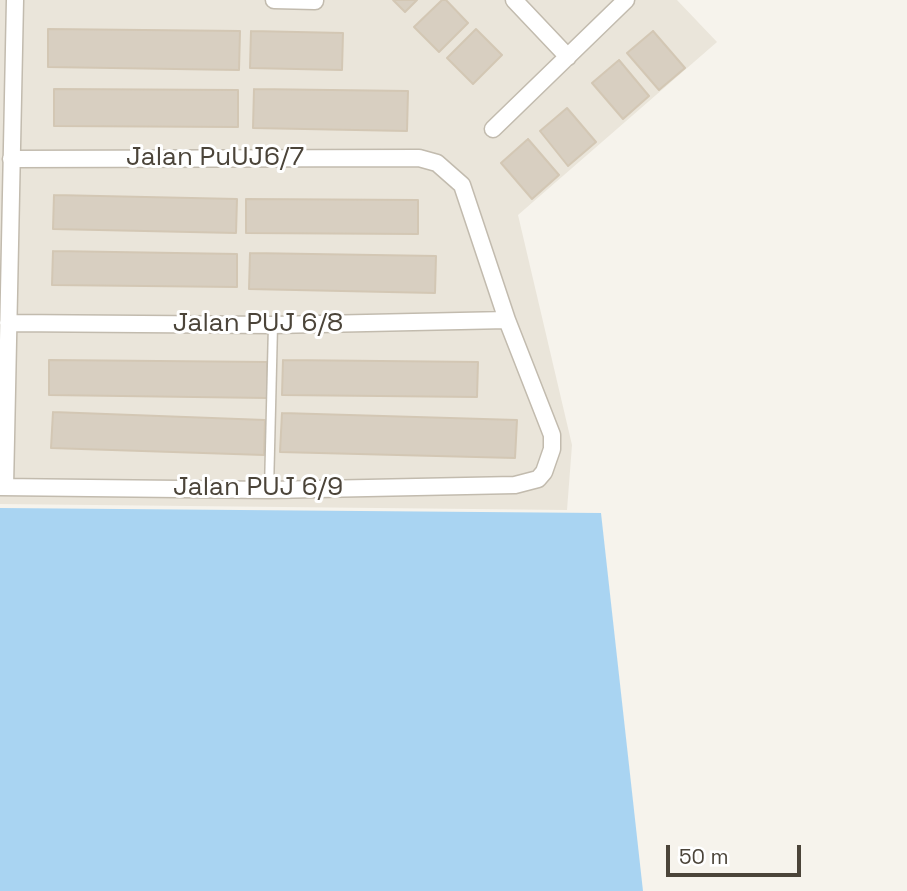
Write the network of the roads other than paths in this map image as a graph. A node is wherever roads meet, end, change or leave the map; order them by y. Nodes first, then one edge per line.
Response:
1 (15, 0) edge
2 (274, 0) edge
3 (514, 0) edge
4 (626, 0) edge
5 (315, 1) edge
6 (568, 57) junction
7 (493, 129) dead end
8 (11, 159) junction
9 (5, 238) edge
10 (508, 320) junction
11 (8, 323) junction
12 (273, 325) junction
13 (2, 486) edge
14 (269, 489) junction

1 - 8 street
2 - 5 street
3 - 6 street
4 - 6 street
6 - 7 street
8 - 9 street
8 - 10 street, Jalan PuUJ6/7
9 - 11 street
10 - 12 street, Jalan PUJ 6/8
10 - 14 street, Jalan PUJ 6/9
11 - 12 street, Jalan PUJ 6/8
11 - 13 street
12 - 14 lane
13 - 14 street, Jalan PUJ 6/9

